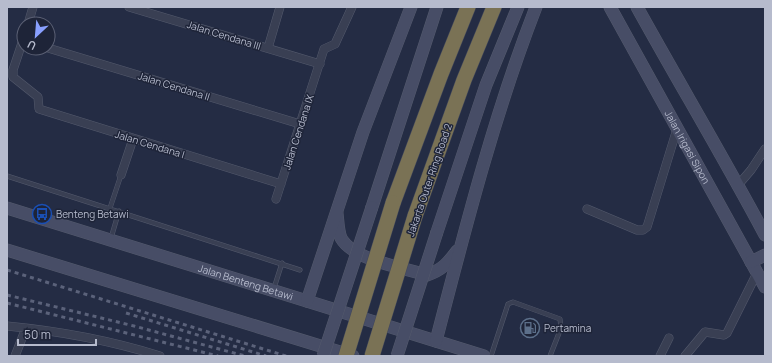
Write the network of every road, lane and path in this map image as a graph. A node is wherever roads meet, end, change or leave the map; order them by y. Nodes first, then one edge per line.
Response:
1 (128, 7) edge
2 (280, 7) edge
3 (352, 7) edge
4 (411, 7) edge
5 (436, 7) edge
6 (468, 7) edge
7 (494, 7) edge
8 (518, 7) edge
9 (536, 7) edge
10 (610, 7) edge
11 (637, 7) edge
12 (268, 48) junction
13 (56, 50) edge
14 (17, 56) edge
15 (320, 64) junction
16 (300, 124) junction
17 (677, 129) junction
18 (134, 139) junction
19 (765, 149) edge
20 (121, 175) joint
21 (7, 176) edge
22 (281, 184) junction
23 (739, 184) junction
24 (276, 199) dead end
25 (7, 208) edge
26 (110, 208) junction
27 (587, 209) dead end
28 (119, 211) junction
29 (337, 212) junction
30 (765, 235) edge
31 (110, 240) junction
32 (461, 245) junction
33 (7, 250) edge
34 (757, 259) edge
35 (282, 264) junction
36 (300, 270) dead end
37 (757, 273) junction
38 (765, 287) edge
39 (273, 291) junction
40 (307, 301) junction
41 (7, 326) edge
42 (26, 328) junction
43 (669, 338) dead end
44 (436, 341) junction
45 (15, 356) edge
46 (160, 356) edge
47 (323, 356) edge
48 (346, 356) edge
49 (353, 356) edge
50 (372, 356) edge
51 (397, 356) edge
52 (484, 356) edge
53 (491, 356) edge
54 (550, 356) edge
55 (660, 356) edge
56 (685, 356) edge

1 - 12 street, Jalan Cendana III
2 - 12 street
3 - 15 street, Jalan Cendana IX
4 - 29 main road
5 - 47 main road, bridge
6 - 48 highway, bridge
7 - 50 highway, Jakarta Outer Ring Road 2, bridge
8 - 51 main road, bridge
9 - 32 main road
10 - 17 main road, Jalan Irigasi Sipon
11 - 23 main road
12 - 15 street, Jalan Cendana III
13 - 16 street, Jalan Cendana II
14 - 18 street, Jalan Cendana I
15 - 16 street, Jalan Cendana IX
16 - 22 street, Jalan Cendana IX
17 - 27 street
17 - 34 main road, Jalan Irigasi Sipon
18 - 20 street
18 - 22 street, Jalan Cendana I
19 - 23 street
20 - 26 lane
21 - 26 lane
22 - 24 street, Jalan Cendana IX
23 - 30 main road
25 - 31 main road, Jalan Benteng Betawi
26 - 28 lane
28 - 31 lane
28 - 35 lane
29 - 32 main road
29 - 40 main road
31 - 39 main road, Jalan Benteng Betawi
32 - 44 main road
33 - 49 main road
34 - 37 main road, Jalan Irigasi Sipon
35 - 36 lane
35 - 39 lane
37 - 38 main road, Jalan Irigasi Sipon
37 - 56 street
39 - 40 main road, Jalan Benteng Betawi
40 - 44 main road, Jalan Benteng Betawi
41 - 42 street
42 - 45 street
42 - 46 street
43 - 55 street
44 - 52 main road, Jalan Benteng Betawi
53 - 54 lane

